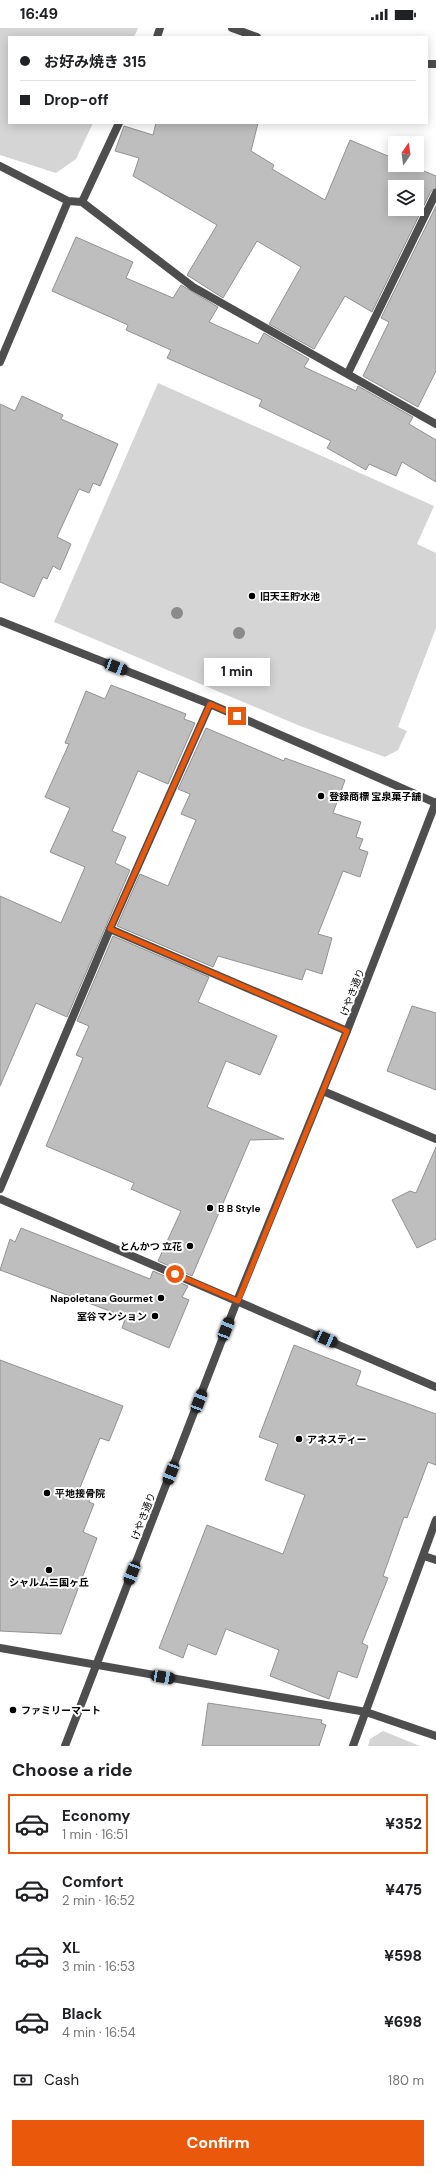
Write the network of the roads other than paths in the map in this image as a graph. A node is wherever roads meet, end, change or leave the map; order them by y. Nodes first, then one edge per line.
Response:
1 (232, 28) edge
2 (254, 36) edge
3 (119, 124) edge
4 (0, 166) edge
5 (436, 193) edge
6 (68, 201) junction
7 (82, 202) junction
8 (0, 362) edge
9 (348, 373) junction
10 (436, 424) edge
11 (0, 621) edge
12 (210, 704) junction
13 (436, 803) edge
14 (110, 929) junction
15 (347, 1031) junction
16 (323, 1091) junction
17 (436, 1139) edge
18 (0, 1189) edge
19 (0, 1198) edge
20 (238, 1301) junction
21 (436, 1387) edge
22 (436, 1520) edge
23 (424, 1556) junction
24 (436, 1560) edge
25 (0, 1648) edge
26 (98, 1664) junction
27 (366, 1712) junction
28 (436, 1736) edge
29 (65, 1746) edge
30 (353, 1746) edge

1 - 2 street
3 - 7 street
4 - 6 street
5 - 9 street
6 - 7 street
6 - 8 street
7 - 9 street
9 - 10 street
11 - 12 street
12 - 13 street
12 - 14 street
13 - 15 street, けやき通り
14 - 15 street
14 - 18 street
15 - 16 street, けやき通り
16 - 17 street
16 - 20 street, けやき通り
19 - 20 street
20 - 21 street
20 - 26 street, けやき通り
22 - 23 street
23 - 24 street
23 - 27 street
25 - 26 street
26 - 27 street
26 - 29 street, けやき通り
27 - 28 street
27 - 30 street

